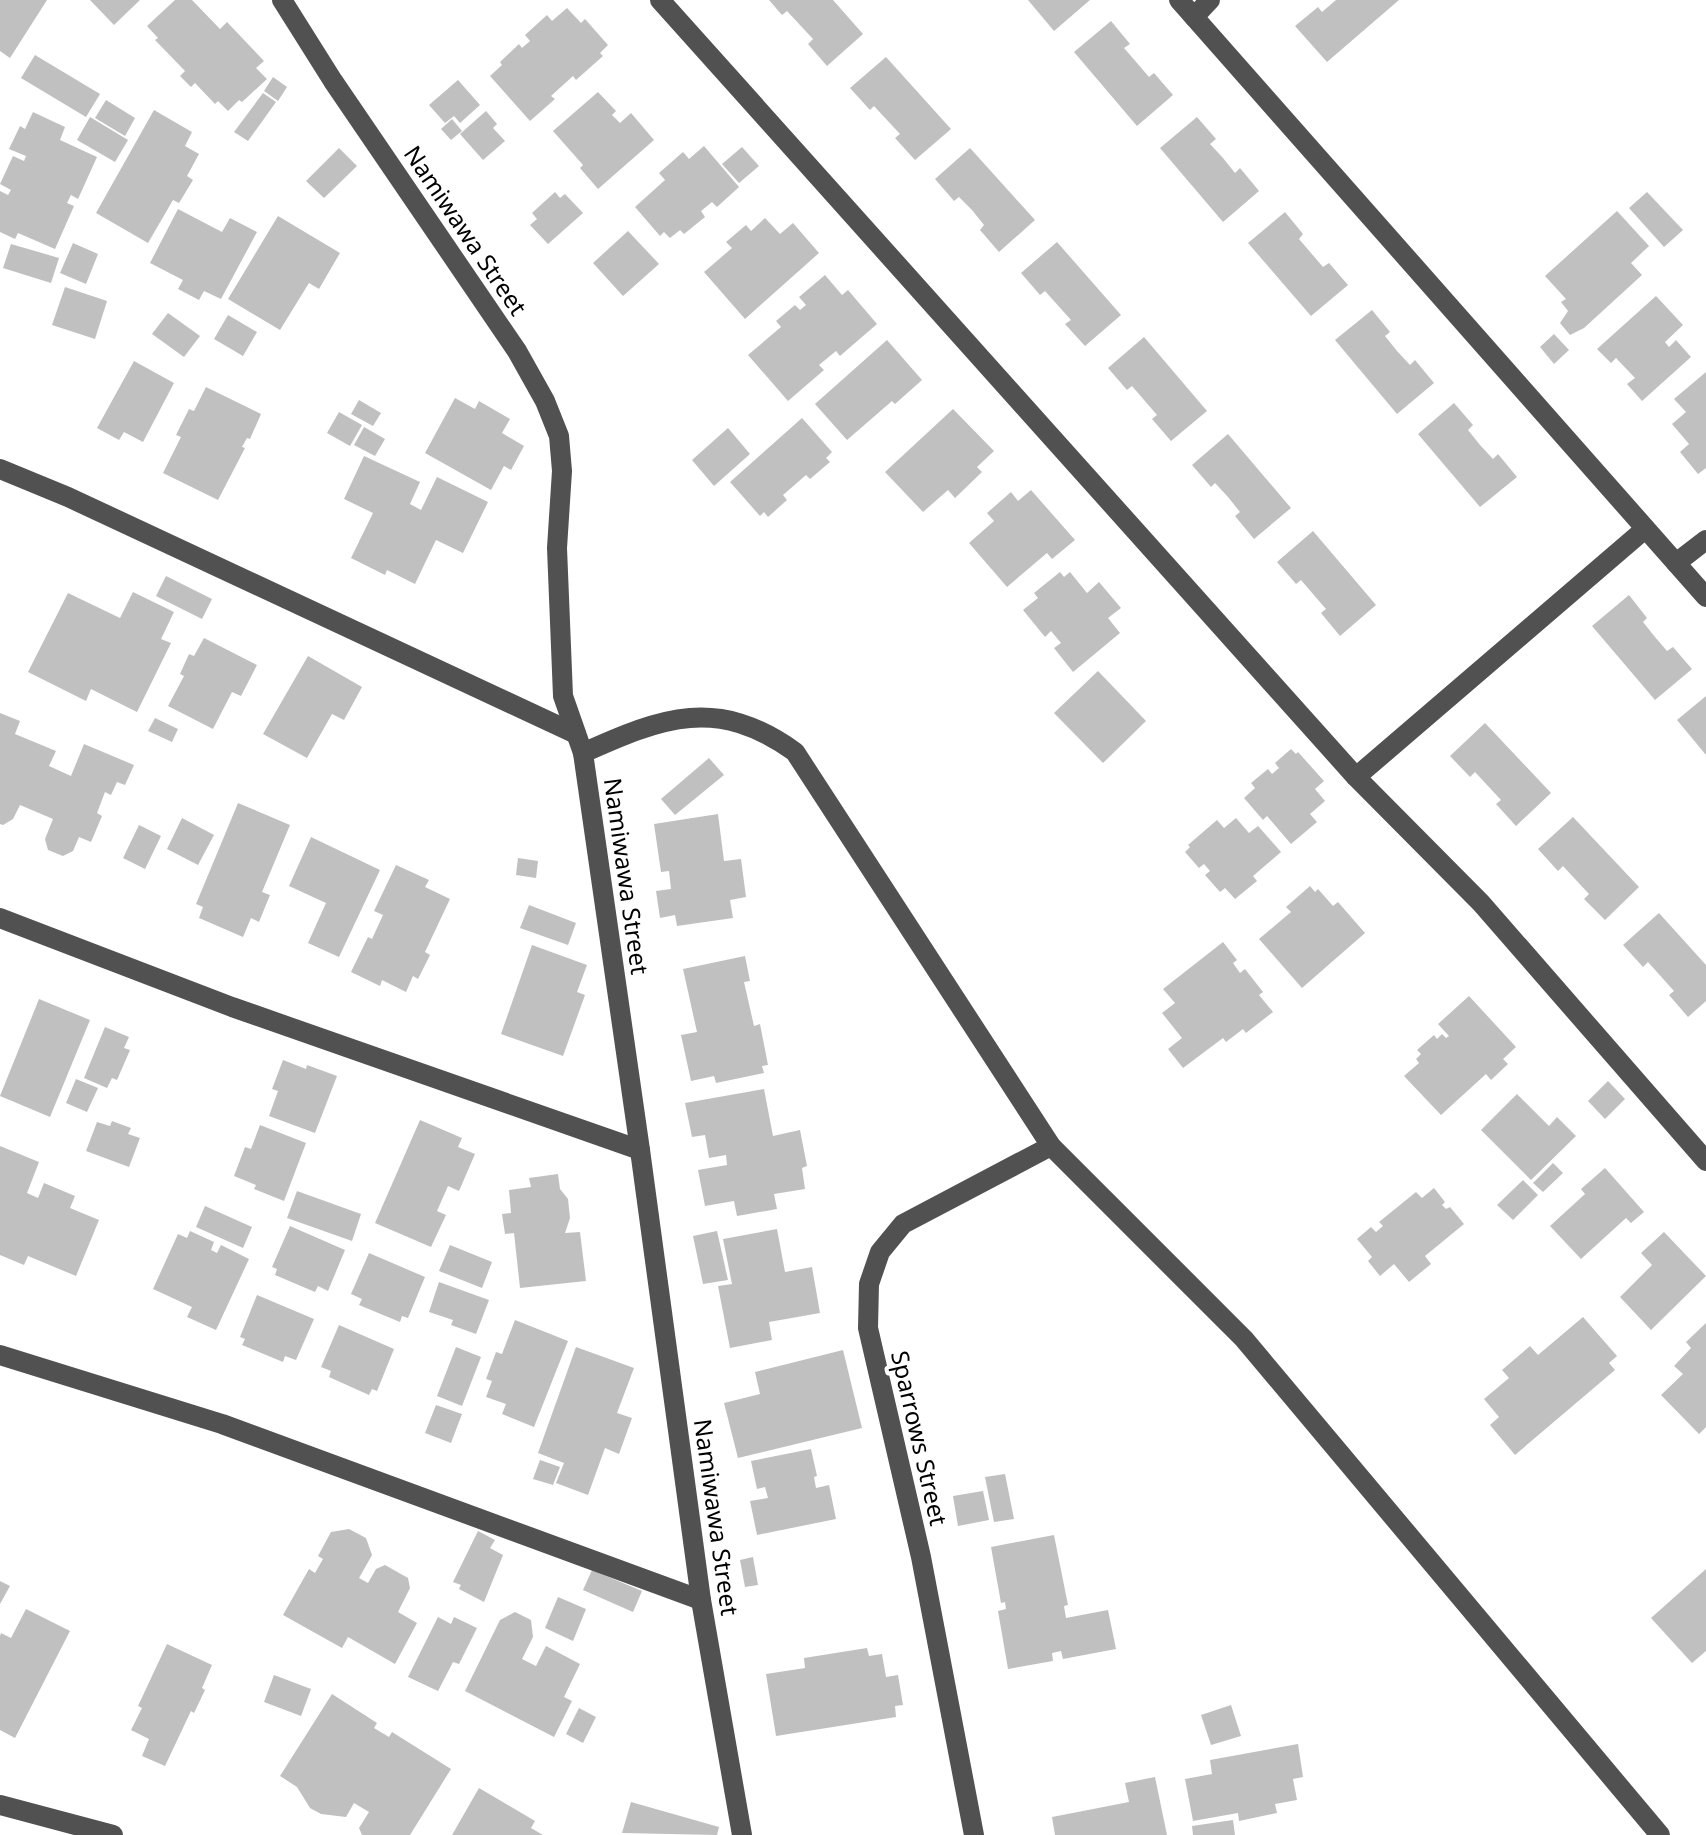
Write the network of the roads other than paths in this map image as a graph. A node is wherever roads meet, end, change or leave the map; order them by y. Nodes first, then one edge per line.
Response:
1 (282, 0) edge
2 (660, 0) edge
3 (1179, 0) edge
4 (1210, 0) edge
5 (1194, 17) junction
6 (0, 469) edge
7 (1645, 529) junction
8 (1706, 540) edge
9 (1676, 563) junction
10 (1706, 597) edge
11 (580, 744) junction
12 (1356, 777) junction
13 (0, 918) edge
14 (1051, 1146) junction
15 (640, 1150) junction
16 (1706, 1161) edge
17 (0, 1355) edge
18 (701, 1600) junction
19 (0, 1805) edge
20 (113, 1835) edge
21 (742, 1835) edge
22 (974, 1835) edge
23 (1660, 1835) edge

1 - 11 street, Namiwawa Street
2 - 12 street
3 - 5 street
4 - 5 street
5 - 7 street
6 - 11 street
7 - 9 street
7 - 12 street
8 - 9 street
9 - 10 street
11 - 14 street
11 - 15 street, Namiwawa Street
12 - 16 street
13 - 15 street
14 - 22 street, Sparrows Street
14 - 23 street
15 - 18 street, Namiwawa Street
17 - 18 street
18 - 21 street, Namiwawa Street
19 - 20 street

